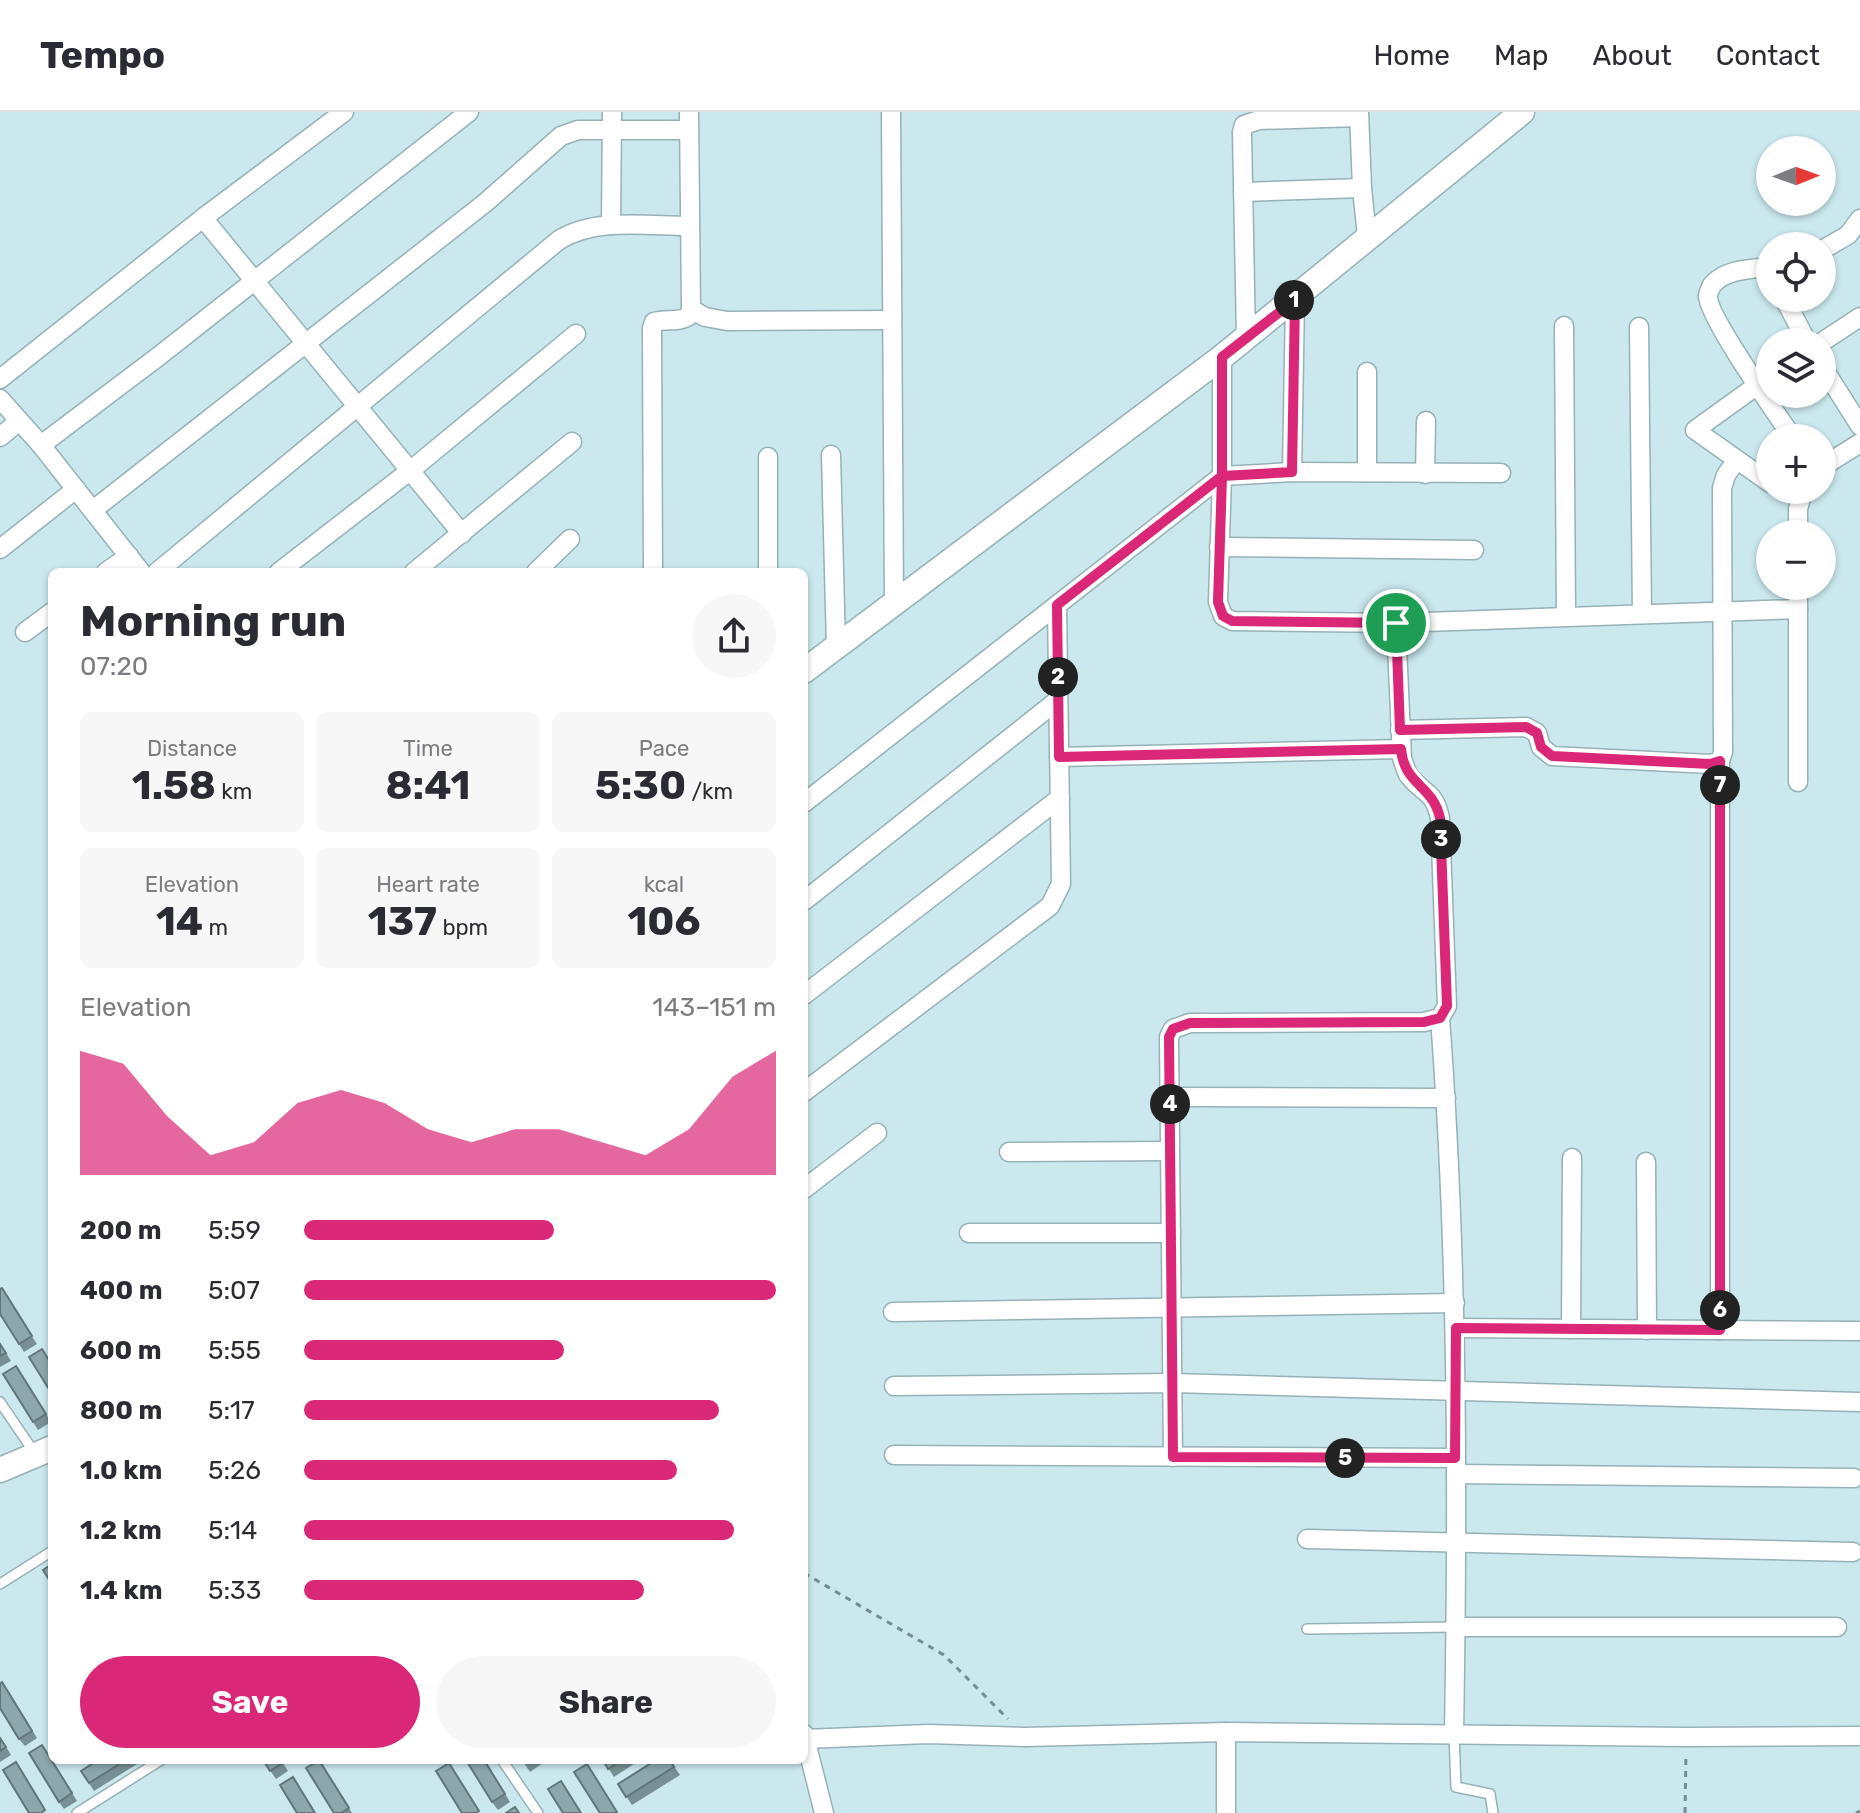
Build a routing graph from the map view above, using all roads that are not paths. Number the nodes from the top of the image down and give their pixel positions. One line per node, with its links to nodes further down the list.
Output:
1 (344, 112): 10 (street)
2 (469, 112): 17 (street)
3 (891, 112): 21 (street)
4 (1522, 112): 14 (street)
5 (1359, 115): 8 (street); 9 (street)
6 (612, 120): 7 (street); 12 (street); 27 (street)
7 (689, 121): 13 (street)
8 (1362, 188): 9 (street); 14 (street)
9 (1243, 192): 26 (street)
10 (203, 218): 17 (street); 31 (street)
11 (1860, 219): 15 (street)
12 (611, 225): 13 (street); 35 (street)
13 (690, 226): 19 (street)
14 (1367, 237): 18 (street)
15 (1836, 242)
16 (1756, 269): 29 (street)
17 (253, 280): 27 (street); 42 (street)
18 (1295, 300): 26 (street); 48 (street)
19 (691, 309): 21 (street); 68 (street)
20 (1860, 317): 24 (street)
21 (892, 320): 71 (street)
22 (1564, 326): 77 (street)
23 (1639, 327): 75 (street)
24 (1836, 333)
25 (576, 334): 47 (street)
26 (1246, 338): 28 (street)
27 (305, 344): 35 (street); 55 (street)
28 (1222, 357): 53 (street); 71 (street)
29 (1756, 369)
30 (1367, 372): 49 (street)
31 (0, 379)
32 (1756, 386): 46 (street)
33 (1836, 388): 38 (street)
34 (0, 399): 36 (street)
35 (358, 404): 47 (street); 64 (street)
36 (19, 421): 39 (street); 42 (street)
37 (1426, 421): 51 (street)
38 (1860, 426)
39 (0, 437)
40 (572, 442): 56 (street)
41 (1860, 443): 45 (street)
42 (41, 445): 54 (street)
43 (831, 455): 80 (street)
44 (768, 457): 69 (street)
45 (1836, 458)
46 (1736, 461): 52 (street); 74 (street)
47 (411, 470): 56 (street); 65 (street)
48 (1292, 472): 49 (street); 53 (street)
49 (1367, 472): 51 (street)
50 (1501, 473): 51 (street)
51 (1425, 474)
52 (1756, 474)
53 (1222, 476): 58 (street); 72 (street)
54 (76, 489): 55 (street); 59 (street)
55 (93, 510): 61 (street)
56 (462, 534): 66 (street)
57 (570, 539): 67 (street)
58 (1219, 547): 60 (street); 78 (street)
59 (0, 549)
60 (1474, 550)
61 (129, 556): 62 (street); 63 (street)
62 (112, 568)
63 (138, 568)
64 (162, 568)
65 (284, 568)
66 (419, 568)
67 (540, 568)
68 (653, 568)
69 (768, 568)
70 (1798, 600): 73 (street)
71 (894, 605): 80 (street)
72 (1057, 605): 82 (street); 89 (street)
73 (1798, 609): 74 (street); 87 (street)
74 (1721, 611): 75 (street); 86 (street)
75 (1642, 614): 77 (street)
76 (48, 615): 79 (street)
77 (1566, 616): 78 (street)
78 (1396, 623): 83 (street)
79 (25, 632)
80 (836, 647): 81 (street)
81 (808, 668)
82 (1058, 700): 85 (street); 90 (street)
83 (1400, 730): 84 (street); 86 (street)
84 (1401, 749): 85 (street); 92 (street)
85 (1059, 757): 88 (street)
86 (1720, 761): 110 (street)
87 (1798, 782)
88 (1060, 798): 91 (street); 93 (street)
89 (808, 800)
90 (808, 898)
91 (808, 992)
92 (1440, 1018): 94 (street); 95 (street)
93 (808, 1089)
94 (1170, 1097): 95 (street); 97 (street)
95 (1446, 1098): 104 (street)
96 (877, 1133): 101 (street)
97 (1170, 1151): 98 (street); 103 (street)
98 (1009, 1152)
99 (1572, 1158): 108 (street)
100 (1646, 1162): 109 (street)
101 (808, 1186)
102 (969, 1233): 103 (street)
103 (1171, 1233): 105 (street)
104 (1455, 1303): 105 (street); 107 (street)
105 (1172, 1310): 106 (street); 112 (street)
106 (893, 1312)
107 (1456, 1328): 108 (street); 114 (street)
108 (1571, 1329): 109 (street)
109 (1647, 1330): 110 (street)
110 (1720, 1330): 111 (street)
111 (1860, 1331)
112 (1172, 1383): 113 (street); 114 (street); 119 (street)
113 (894, 1386)
114 (1456, 1390): 116 (street); 120 (street)
115 (0, 1402): 117 (lane)
116 (1859, 1402)
117 (44, 1452): 121 (street)
118 (894, 1455): 119 (street)
119 (1173, 1457): 120 (street)
120 (1456, 1466): 122 (street); 124 (street)
121 (0, 1470)
122 (1854, 1478)
123 (1307, 1539): 124 (street)
124 (1457, 1543): 125 (street); 128 (street)
125 (1853, 1552)
126 (48, 1554): 127 (lane)
127 (0, 1584)
128 (1455, 1627): 129 (street); 130 (lane); 132 (street)
129 (1837, 1627)
130 (1307, 1629)
131 (1226, 1732): 132 (street); 133 (street); 141 (street)
132 (1454, 1734): 134 (street); 142 (lane)
133 (808, 1736)
134 (1860, 1736)
135 (808, 1748): 140 (street)
136 (155, 1764): 138 (lane)
137 (505, 1764): 139 (lane)
138 (77, 1813)
139 (538, 1813)
140 (824, 1813)
141 (1226, 1813)
142 (1493, 1813)

